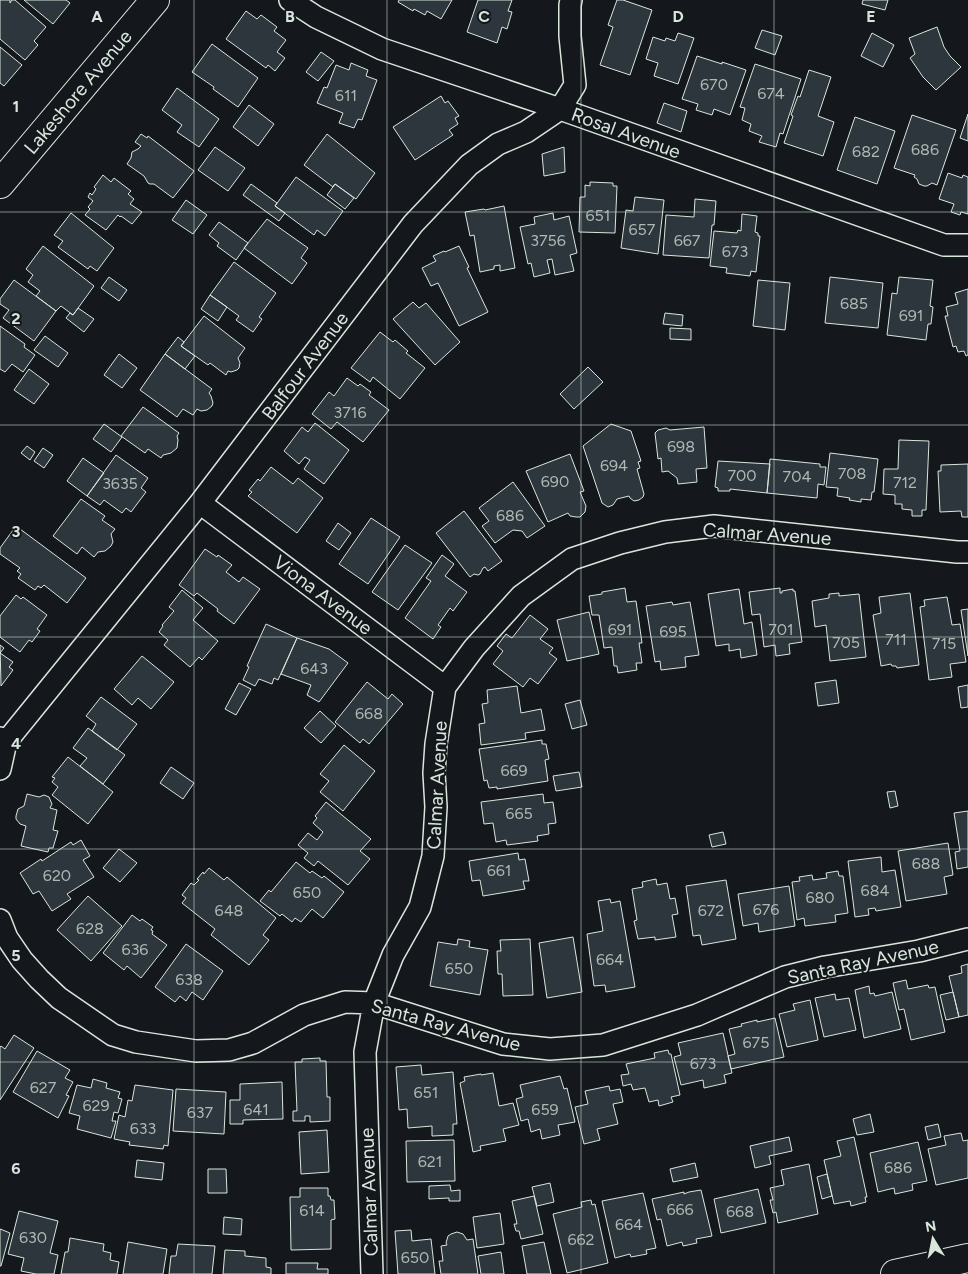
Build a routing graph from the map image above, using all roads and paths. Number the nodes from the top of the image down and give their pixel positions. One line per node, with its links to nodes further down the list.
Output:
1 (155, 0): 5 (street, Lakeshore Avenue)
2 (290, 0): 4 (street, Rosal Avenue)
3 (571, 0): 4 (street, Balfour Avenue)
4 (560, 109): 6 (street, Rosal Avenue); 7 (street, Balfour Avenue)
5 (2, 177)
6 (968, 245)
7 (200, 503): 9 (street, Viona Avenue); 10 (street, Balfour Avenue)
8 (968, 552): 9 (street, Calmar Avenue)
9 (445, 686): 14 (street, Calmar Avenue)
10 (3, 740): 11 (street)
11 (0, 769)
12 (0, 920): 14 (street, Santa Ray Avenue)
13 (968, 938): 14 (street, Santa Ray Avenue)
14 (374, 1003): 16 (street, Calmar Avenue)
15 (968, 1258): 17 (street)
16 (372, 1274)
17 (895, 1274)

